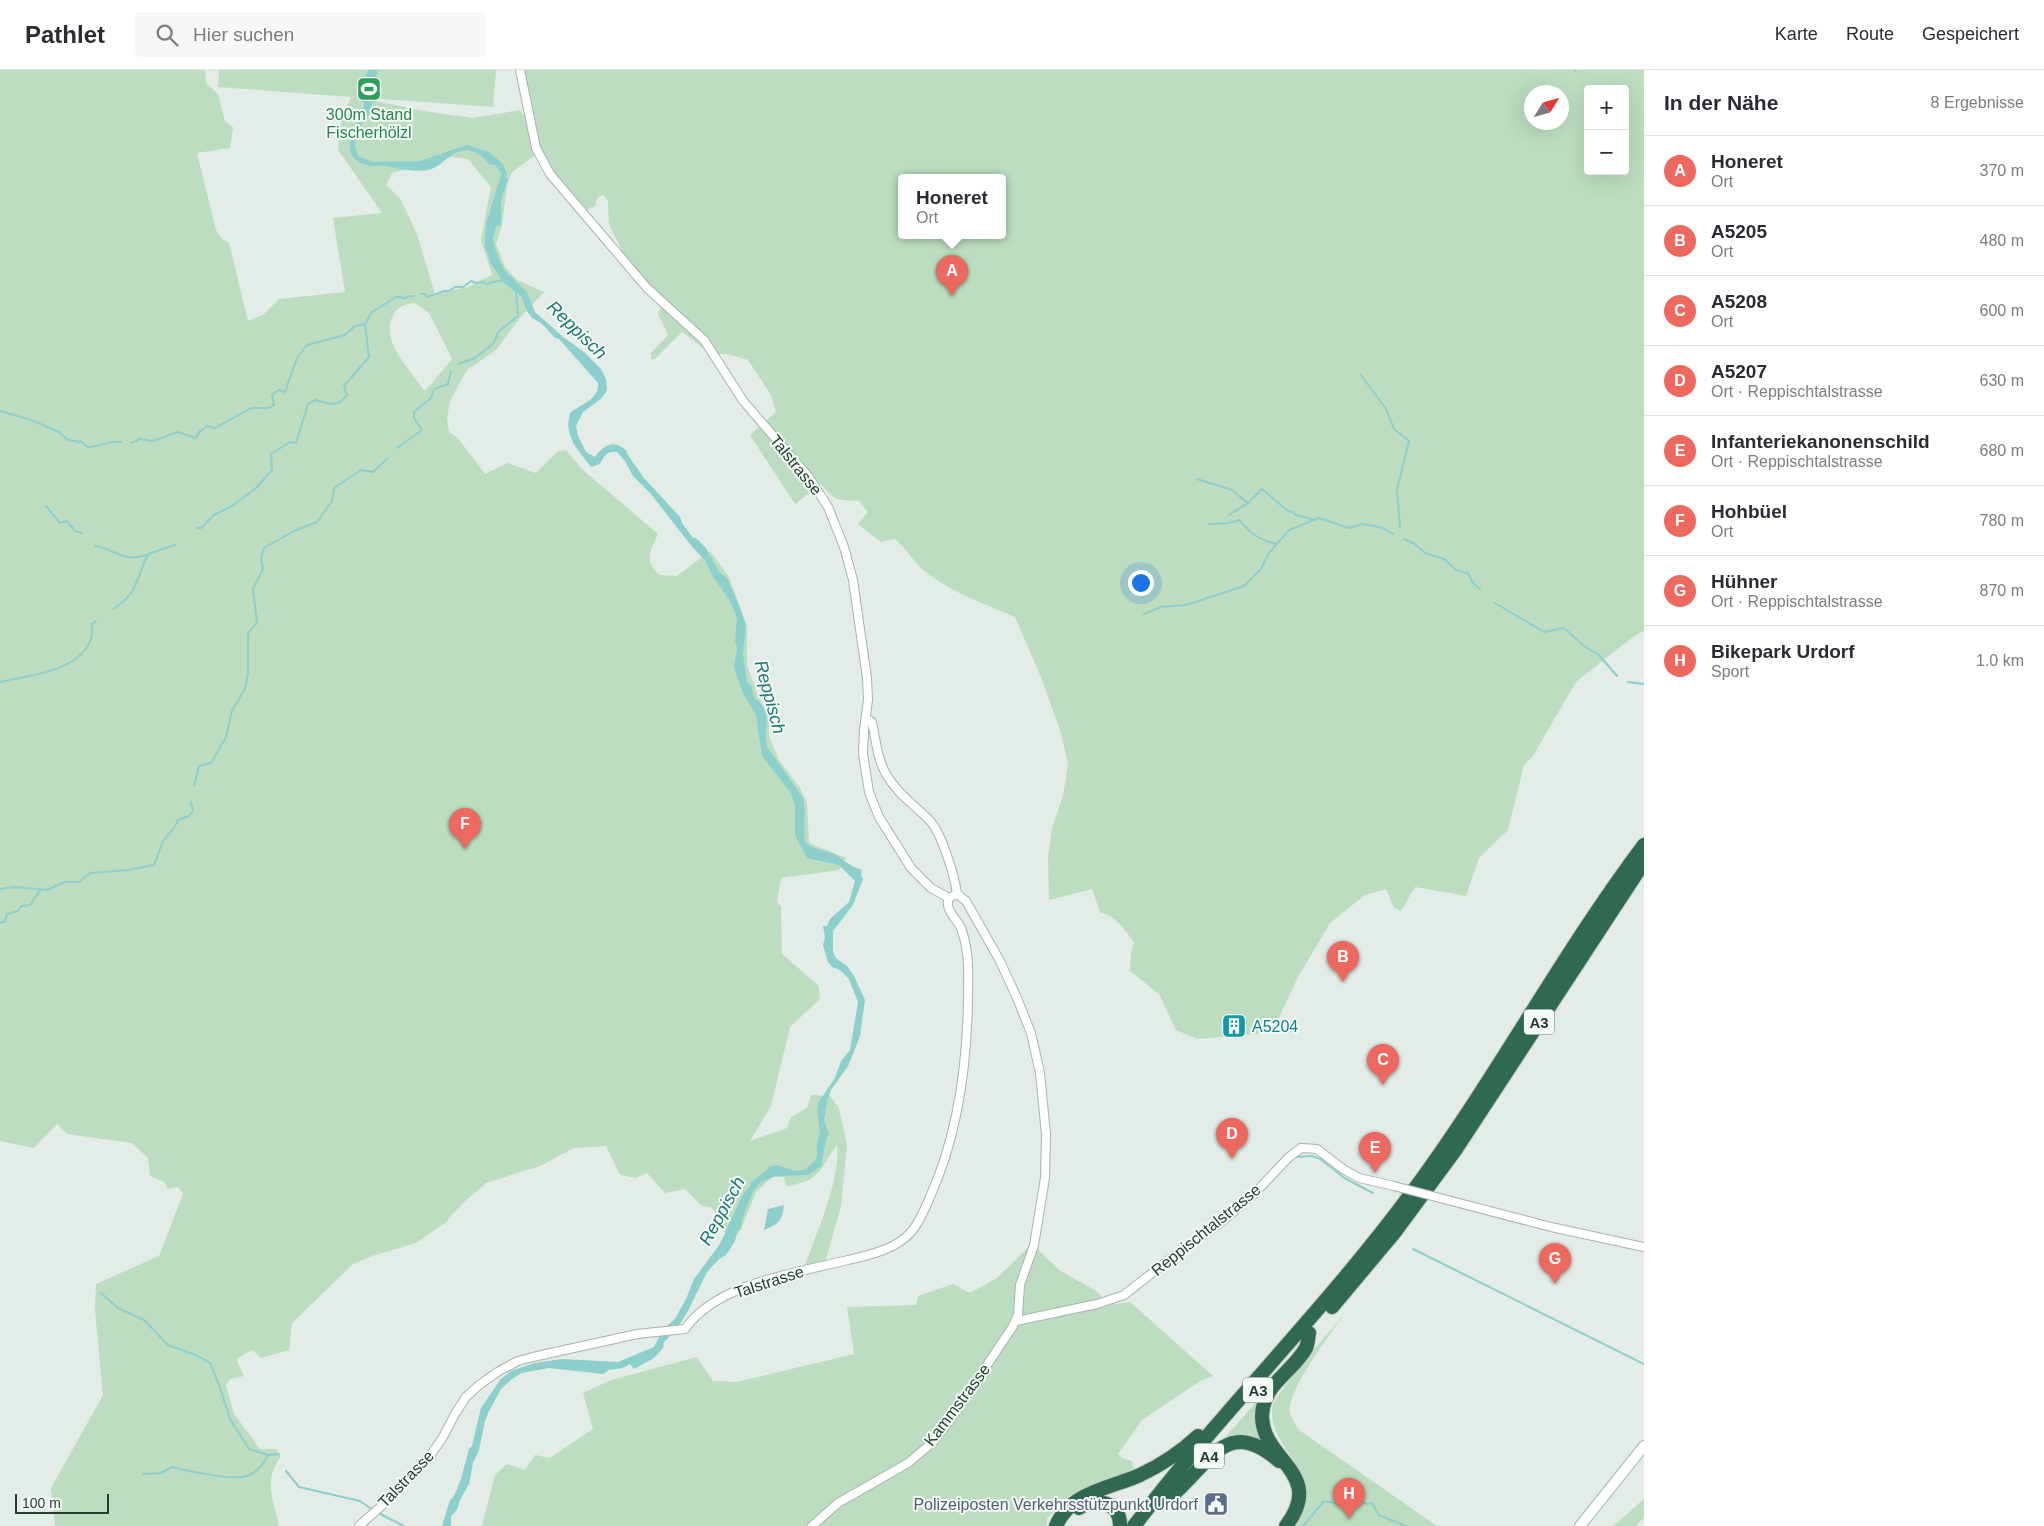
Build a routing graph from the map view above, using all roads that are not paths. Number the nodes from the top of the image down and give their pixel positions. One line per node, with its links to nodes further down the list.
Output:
1 (520, 70): 2 (street, Talstrasse)
2 (866, 718): 5 (street); 5 (street, Talstrasse)
3 (1644, 845): 9 (highway, A3)
4 (1644, 862): 8 (highway, A3)
5 (953, 896): 7 (street); 13 (street, Talstrasse)
6 (1644, 1247): 7 (street, Reppischtalstrasse, bridge)
7 (1016, 1321): 14 (street, Kammstrasse)
8 (1309, 1333): 11 (highway); 12 (highway, A3)
9 (1248, 1389): 15 (highway, A4); 18 (highway, A3)
10 (1644, 1446): 22 (main road)
11 (1271, 1450): 12 (highway, A4); 20 (highway); 21 (highway)
12 (1162, 1503): 19 (highway, A3)
13 (359, 1526)
14 (812, 1526)
15 (1056, 1526)
16 (1064, 1526): 17 (highway)
17 (1120, 1526)
18 (1134, 1526)
19 (1145, 1526)
20 (1282, 1526)
21 (1286, 1526)
22 (1580, 1526)

